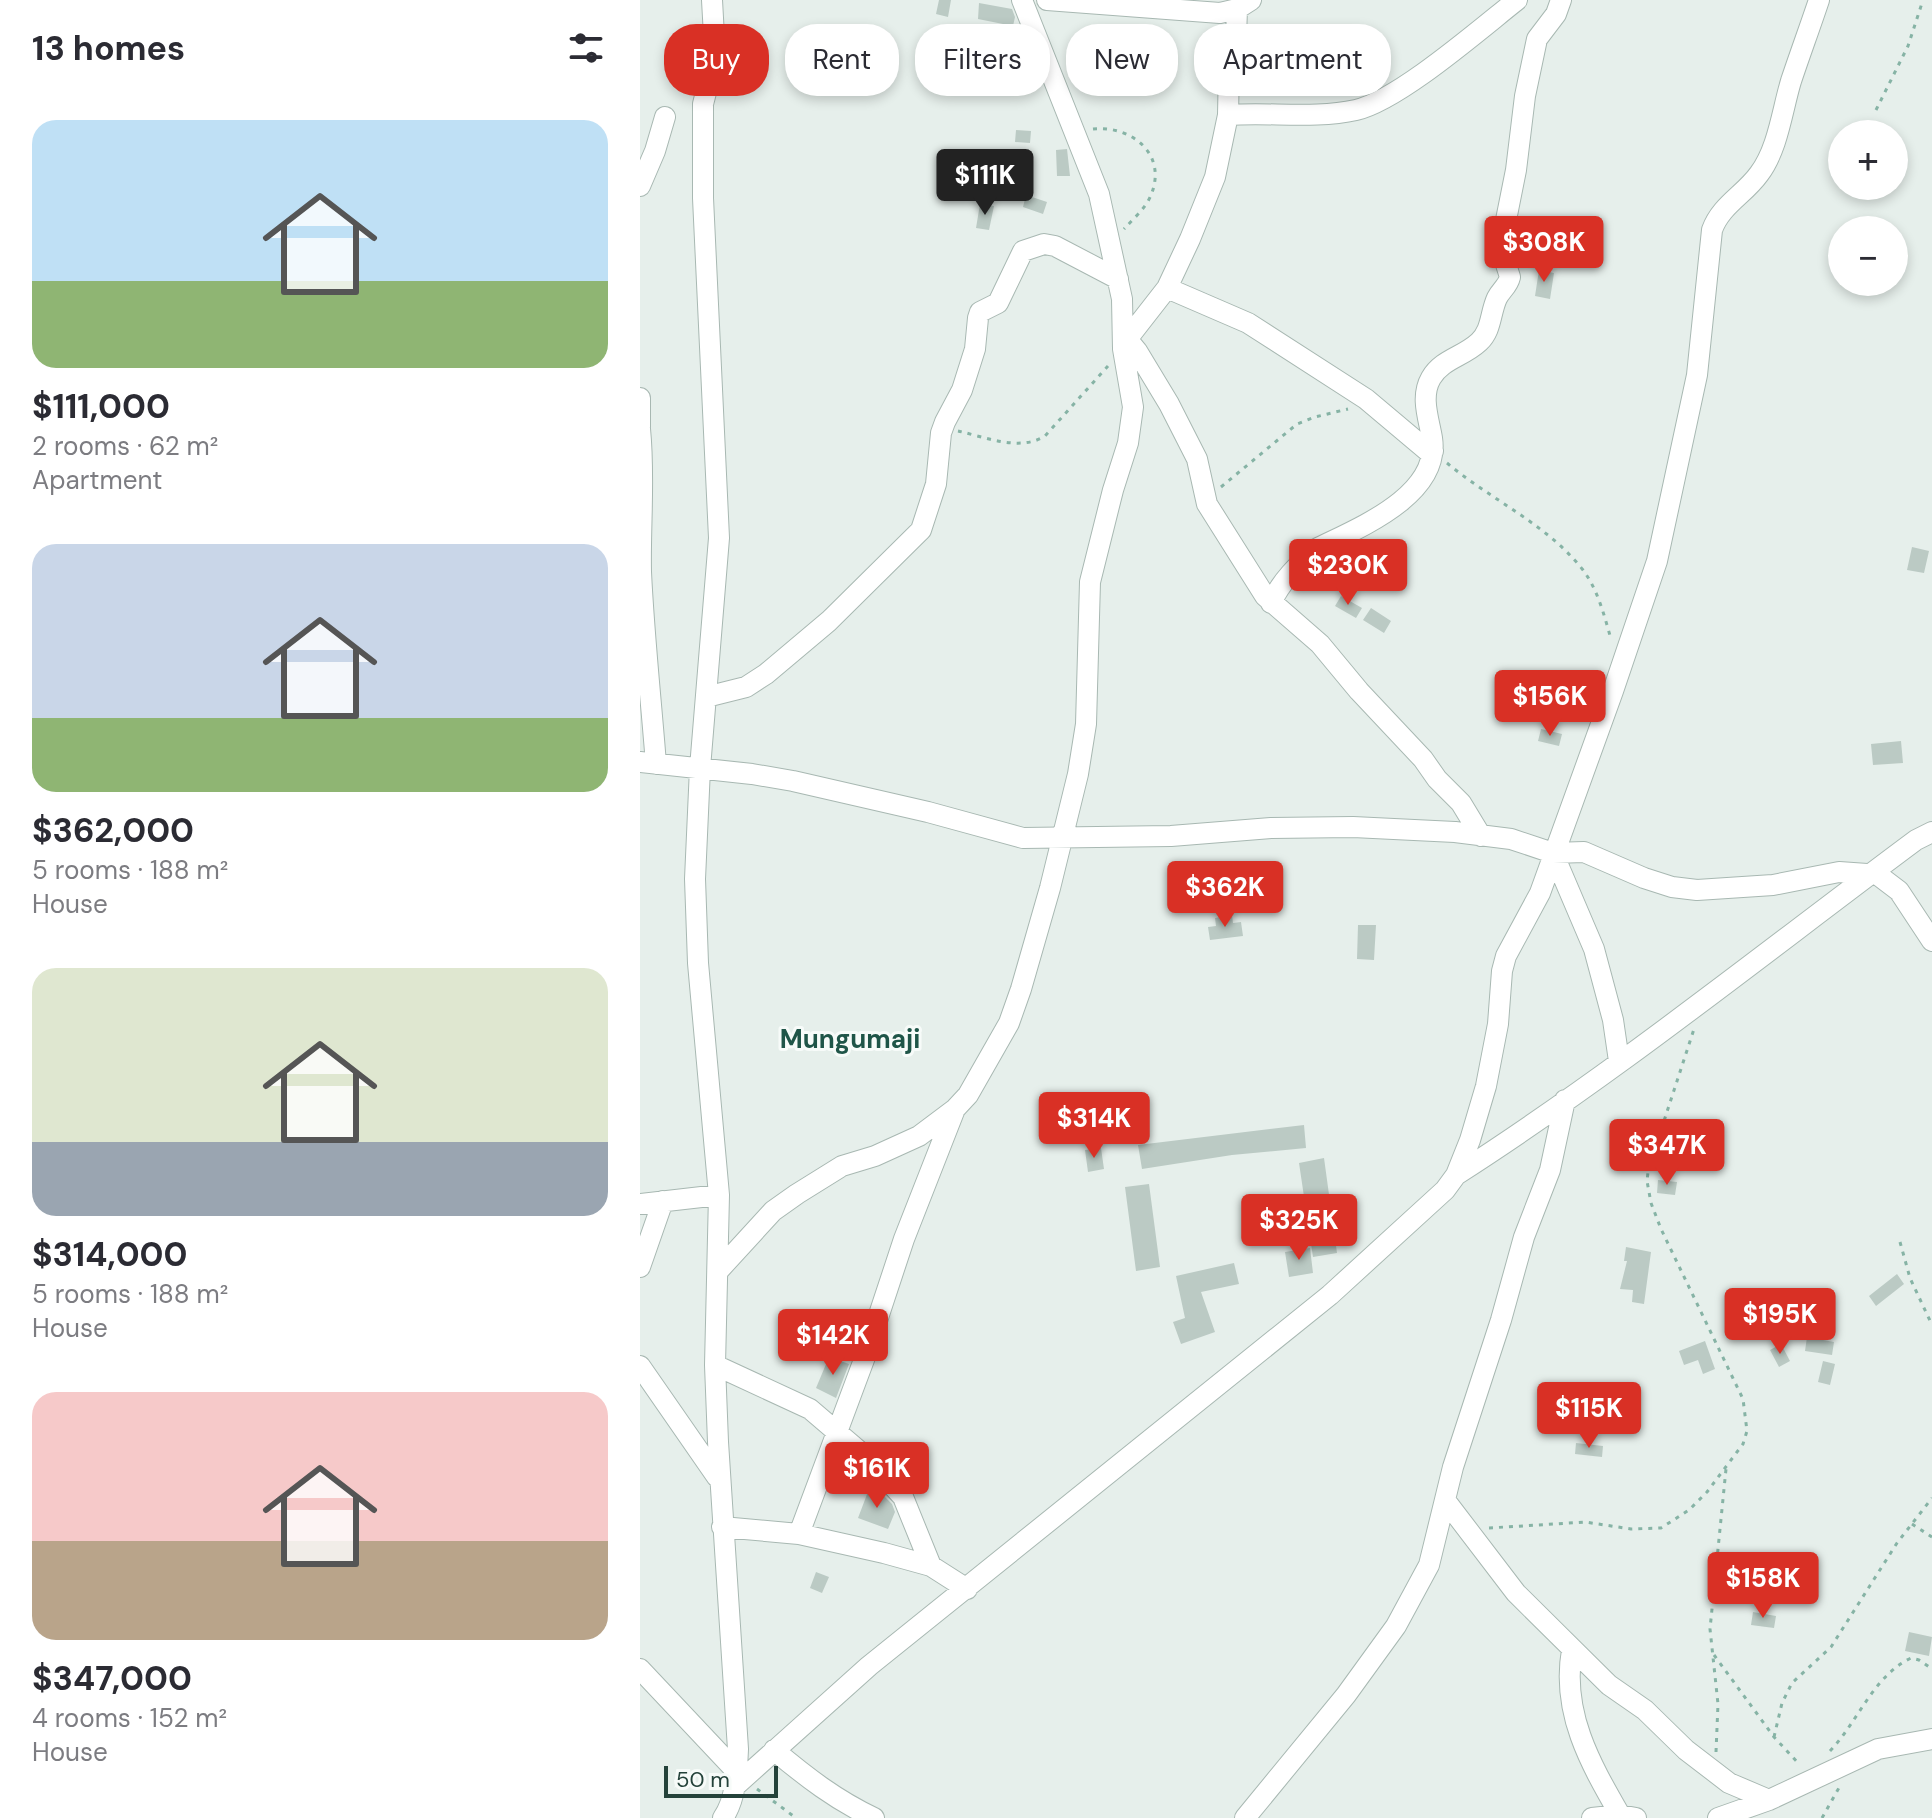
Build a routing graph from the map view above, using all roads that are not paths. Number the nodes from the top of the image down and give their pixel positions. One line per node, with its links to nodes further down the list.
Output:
1 (712, 0): 20 (street)
2 (1022, 0): 11 (street)
3 (1047, 0): 7 (street)
4 (1517, 0): 8 (street)
5 (1561, 0): 16 (street)
6 (1819, 0): 26 (street)
7 (1244, 4): 8 (street)
8 (1228, 115): 12 (street)
9 (665, 117): 10 (street)
10 (640, 186)
11 (1118, 279): 13 (street); 20 (street)
12 (1167, 288): 13 (street); 16 (street)
13 (1125, 340): 18 (street); 25 (street)
14 (640, 398): 15 (street)
15 (640, 428): 17 (street)
16 (1433, 451): 18 (street)
17 (642, 469): 19 (street)
18 (1271, 603): 24 (street)
19 (643, 639): 21 (street)
20 (706, 697): 22 (street)
21 (648, 763): 22 (street)
22 (700, 768): 25 (street); 33 (street)
23 (1932, 832): 27 (street)
24 (1481, 836): 25 (street); 26 (street)
25 (1060, 839): 31 (street)
26 (1553, 853): 27 (street); 29 (street); 32 (street)
27 (1874, 872): 28 (street); 29 (street)
28 (1932, 941)
29 (1619, 1061): 30 (street)
30 (1565, 1100): 32 (street); 42 (street)
31 (955, 1109): 37 (street); 40 (street)
32 (1456, 1175): 46 (street)
33 (719, 1195): 34 (street); 37 (street)
34 (663, 1201): 35 (street); 36 (street)
35 (640, 1204)
36 (640, 1267)
37 (719, 1270): 38 (street)
38 (715, 1365): 40 (street); 41 (street)
39 (640, 1366): 41 (street)
40 (838, 1431): 44 (street); 45 (street)
41 (720, 1480): 43 (street)
42 (1445, 1500): 47 (street); 57 (street)
43 (722, 1527): 44 (street); 51 (street)
44 (799, 1534): 45 (street)
45 (931, 1566): 46 (street)
46 (967, 1589): 50 (street)
47 (1572, 1650): 52 (street); 55 (street)
48 (640, 1669): 51 (street)
49 (1932, 1739): 52 (street)
50 (774, 1750): 51 (street); 56 (street)
51 (738, 1779): 53 (street)
52 (1769, 1800): 54 (street)
53 (727, 1815)
54 (1724, 1816): 58 (street)
55 (1612, 1817)
56 (874, 1818)
57 (1245, 1818)
58 (1755, 1818)

